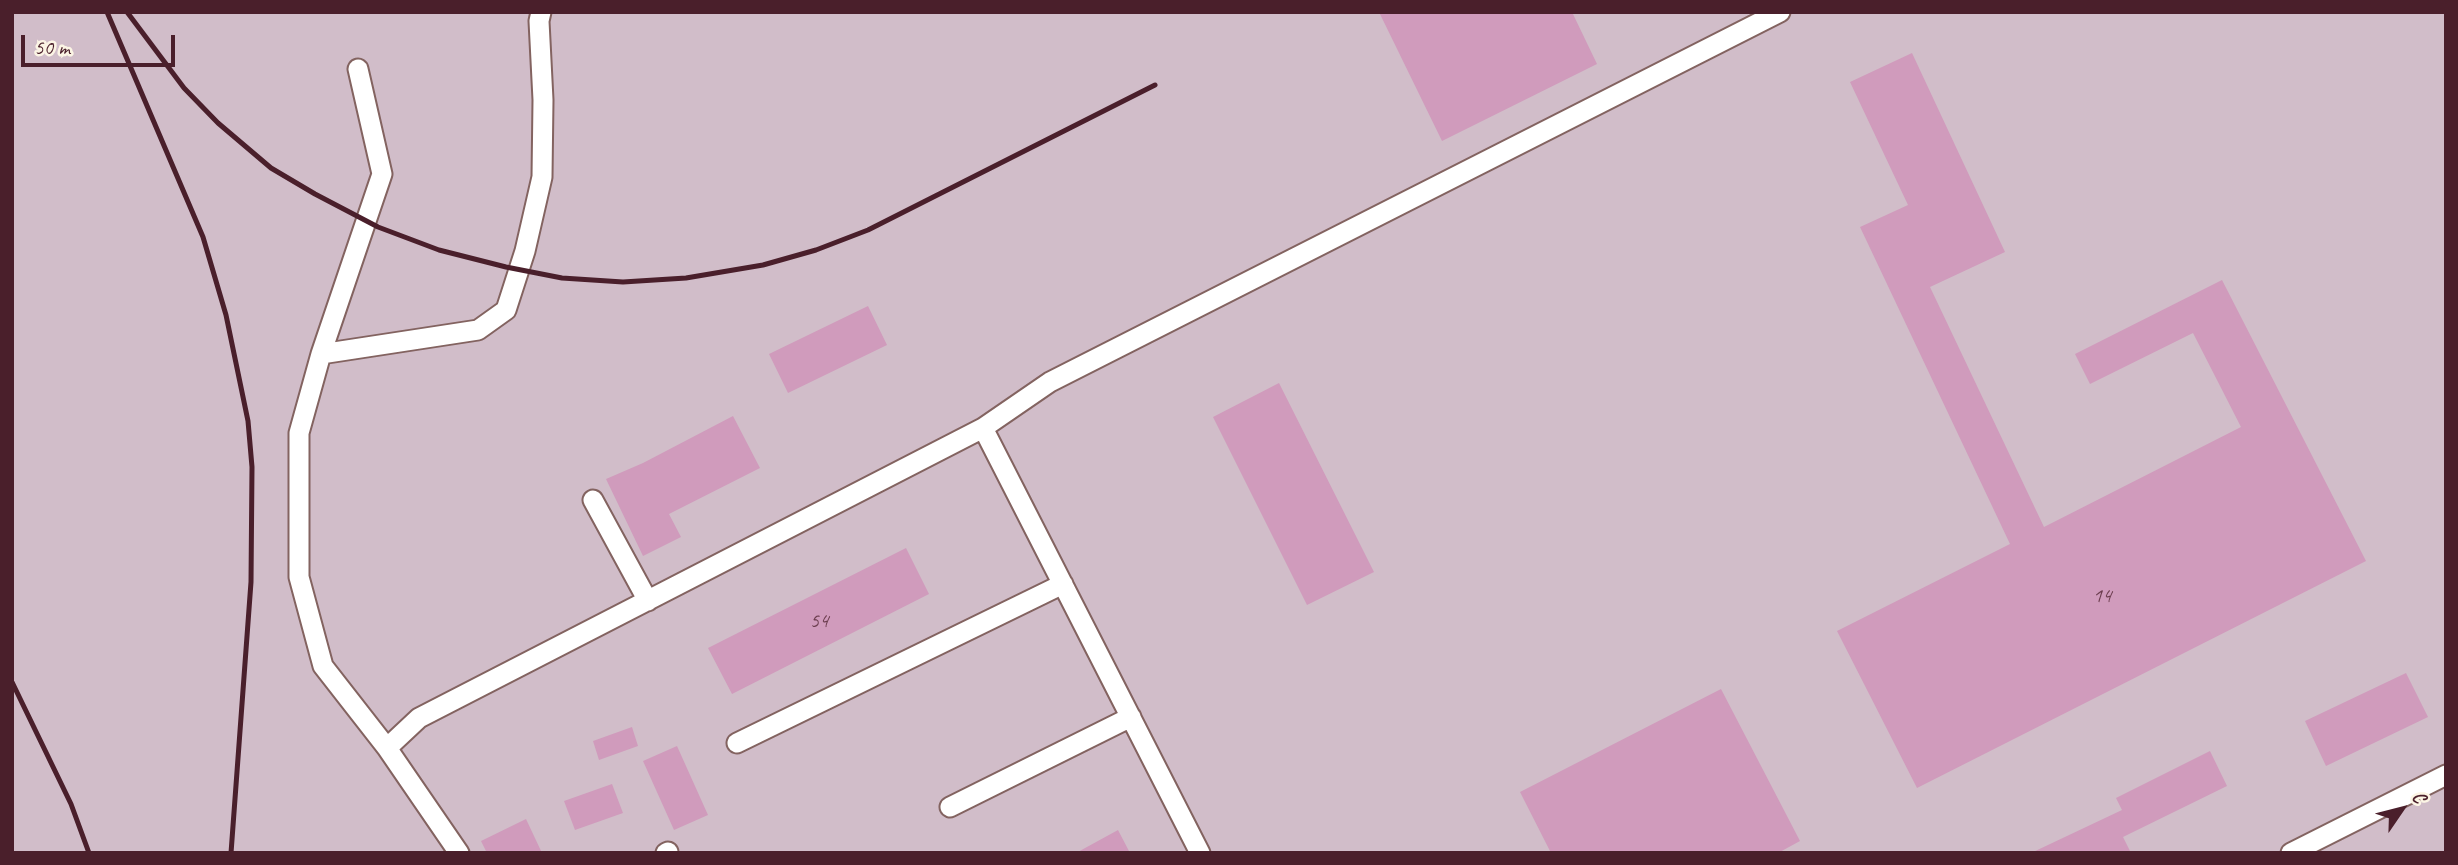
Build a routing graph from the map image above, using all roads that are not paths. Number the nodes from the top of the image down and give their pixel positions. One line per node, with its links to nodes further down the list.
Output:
1 (541, 12): 4 (street)
2 (1780, 12): 5 (street)
3 (358, 69): 4 (street)
4 (321, 354): 11 (street)
5 (984, 428): 7 (street); 8 (street)
6 (593, 500): 8 (street)
7 (1063, 584): 9 (street); 10 (street)
8 (648, 601): 11 (street)
9 (1131, 717): 13 (street); 15 (street)
10 (737, 743)
11 (387, 748): 14 (street)
12 (2446, 775): 16 (street)
13 (950, 807)
14 (459, 853)
15 (1200, 853)
16 (2291, 853)

